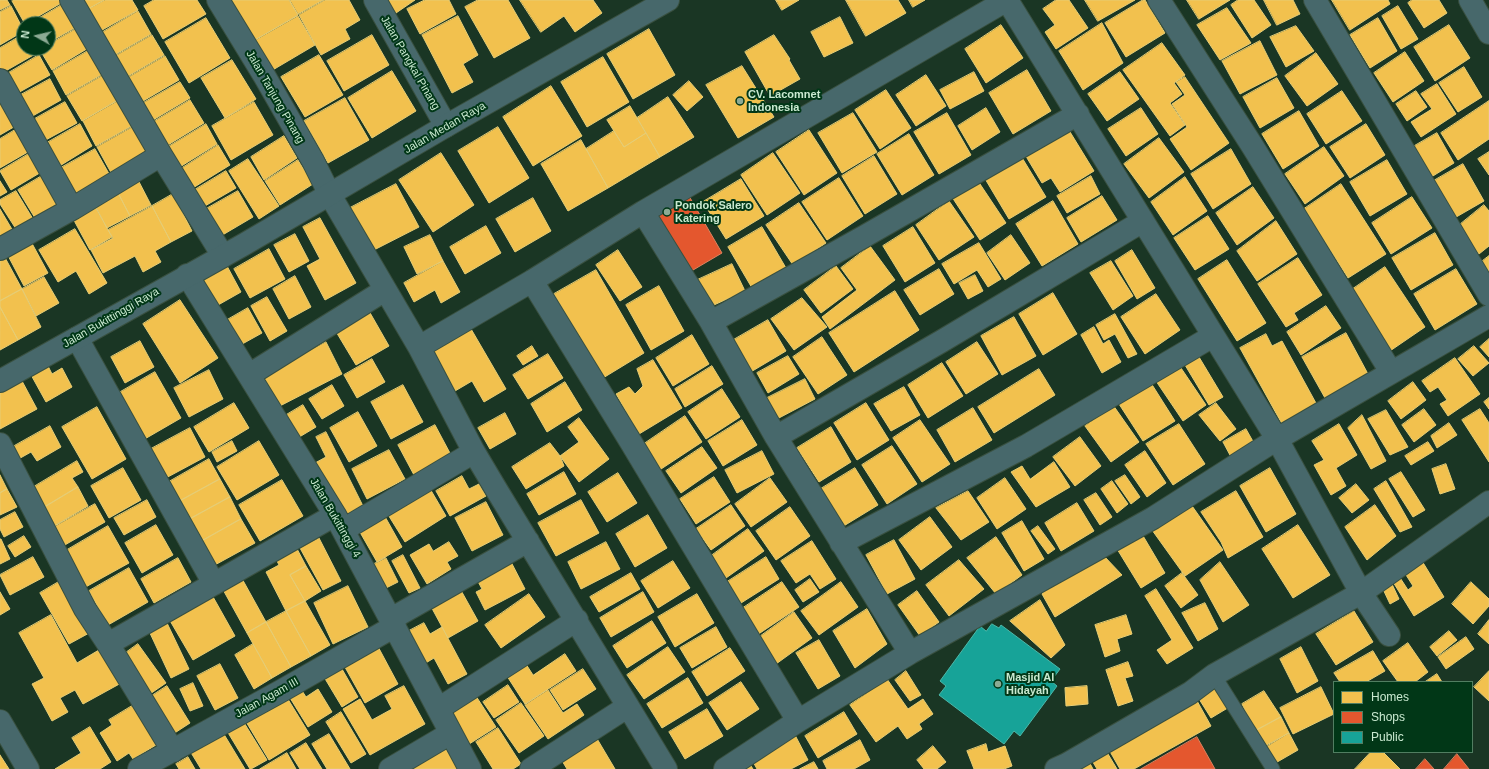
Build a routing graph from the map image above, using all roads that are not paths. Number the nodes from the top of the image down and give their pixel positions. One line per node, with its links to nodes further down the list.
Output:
1 (71, 0): 13 (street)
2 (218, 0): 14 (street, Jalan Tanjung Pinang)
3 (375, 0): 12 (street, Jalan Pangkal Pinang)
4 (668, 0): 12 (street, Jalan Medan Raya)
5 (1007, 0): 11 (street); 16 (street)
6 (1159, 0): 29 (street)
7 (1315, 0): 23 (street)
8 (1470, 0): 9 (street)
9 (1489, 33)
10 (0, 80): 15 (street)
11 (1078, 114): 17 (street); 25 (street)
12 (446, 126): 14 (street, Jalan Medan Raya)
13 (161, 155): 15 (street); 19 (street)
14 (330, 195): 19 (street, Jalan Medan Raya); 22 (street, Jalan Tanjung Pinang)
15 (72, 209): 18 (street)
16 (643, 212): 21 (street); 25 (street)
17 (1143, 221): 26 (street); 32 (street)
18 (0, 249)
19 (223, 256): 20 (street, Jalan Bukittinggi Raya)
20 (187, 275): 27 (street, Jalan Bukittinggi Raya); 30 (street, Jalan Bukittinggi 4)
21 (532, 281): 28 (street); 51 (street)
22 (385, 290): 28 (street, Jalan Tanjung Pinang); 30 (street)
23 (1489, 295)
24 (1489, 316): 29 (street)
25 (711, 322): 32 (street)
26 (1214, 336): 33 (street); 39 (street)
27 (77, 338): 31 (street, Jalan Bukittinggi Raya); 40 (street)
28 (419, 347): 35 (street, Jalan Tanjung Pinang)
29 (1392, 372): 33 (street)
30 (249, 375): 37 (street, Jalan Bukittinggi 4)
31 (0, 381)
32 (776, 437): 39 (street)
33 (1277, 439): 41 (street); 46 (street)
34 (0, 444): 45 (street)
35 (474, 452): 37 (street); 38 (street, Jalan Tanjung Pinang)
36 (1489, 502): 41 (street)
37 (339, 522): 40 (street); 43 (street, Jalan Bukittinggi 4)
38 (528, 541): 42 (street, Jalan Tanjung Pinang); 43 (street, Jalan Agam III)
39 (841, 543): 46 (street)
40 (214, 584): 45 (street)
41 (1361, 593): 44 (street); 47 (street)
42 (576, 620): 48 (street, Jalan Tanjung Pinang); 49 (street)
43 (393, 622): 49 (street, Jalan Bukittinggi 4); 53 (street, Jalan Agam III)
44 (1389, 634)
45 (108, 644): 53 (street)
46 (910, 653): 51 (street)
47 (1214, 675): 61 (street); 62 (lane)
48 (627, 707): 58 (street); 59 (street, Jalan Tanjung Pinang)
49 (438, 709): 52 (street, Jalan Bukittinggi 4)
50 (0, 721): 54 (street)
51 (798, 721): 60 (street)
52 (451, 733): 56 (street); 57 (street, Jalan Bukittinggi 4)
53 (173, 751): 55 (street, Jalan Agam III)
54 (28, 769)
55 (139, 769)
56 (390, 769)
57 (470, 769)
58 (532, 769)
59 (666, 769)
60 (725, 769)
61 (1056, 769)
62 (1273, 769)

